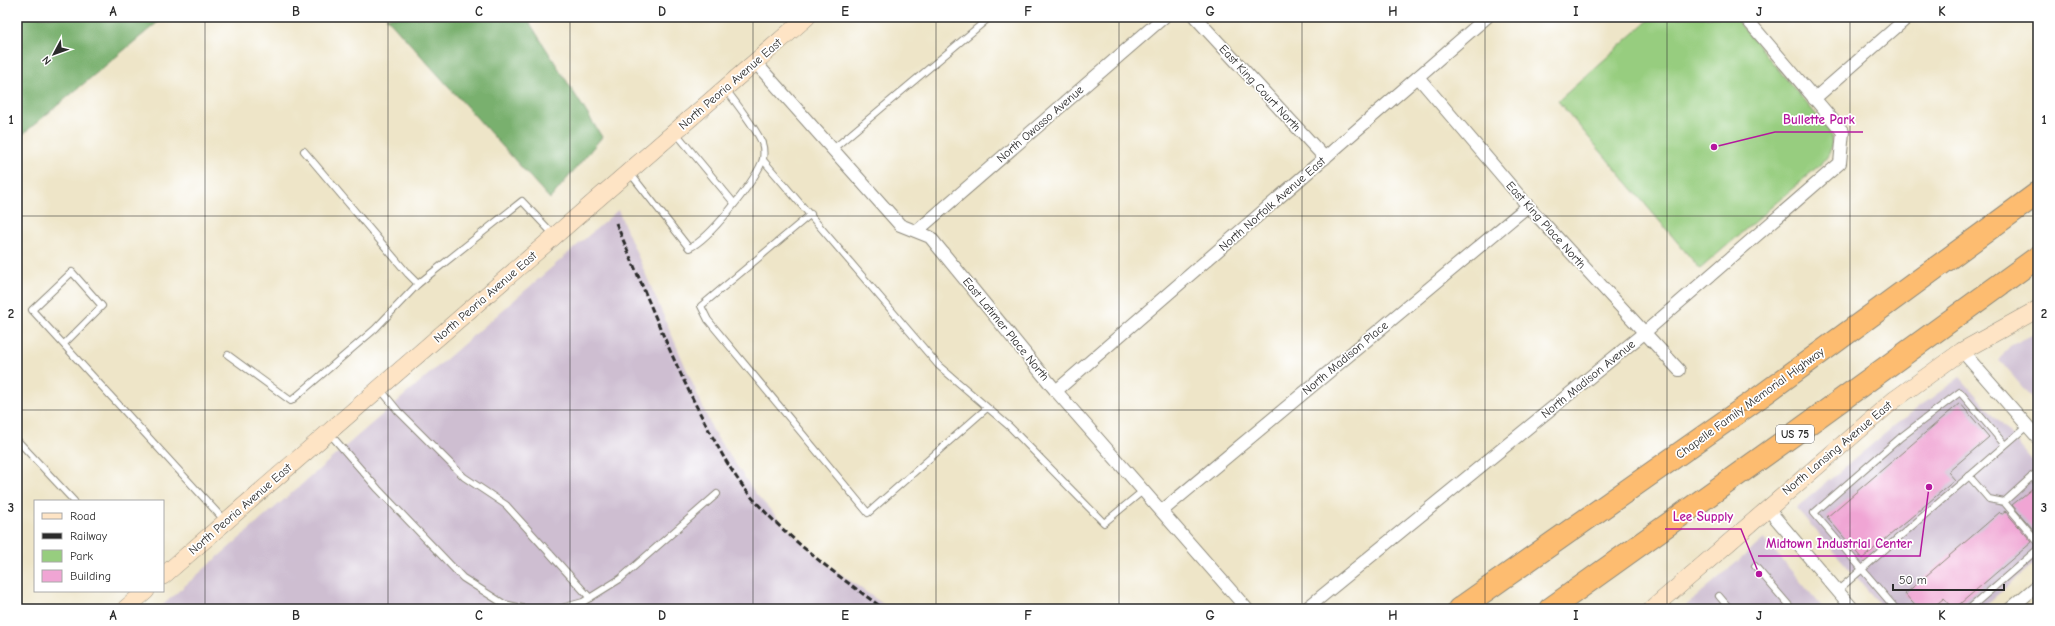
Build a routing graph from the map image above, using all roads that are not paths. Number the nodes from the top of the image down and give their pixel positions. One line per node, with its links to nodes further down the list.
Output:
1 (807, 17): 8 (main road, North Peoria Avenue East)
2 (990, 17): 13 (lane)
3 (1164, 17): 22 (street, North Owasso Avenue)
4 (1195, 17): 15 (street, East King Court North)
5 (1487, 17): 9 (street, North Norfolk Avenue East)
6 (1745, 17): 11 (street)
7 (1908, 17): 11 (street)
8 (755, 62): 10 (main road, North Peoria Avenue East); 13 (street, East Latimer Place North)
9 (1418, 77): 15 (street, North Norfolk Avenue East); 20 (street, East King Place North)
10 (725, 88): 12 (main road, North Peoria Avenue East); 16 (lane)
11 (1814, 99): 27 (street, North Madison Avenue)
12 (675, 132): 17 (main road, North Peoria Avenue East); 19 (lane)
13 (833, 149): 22 (street, East Latimer Place North)
14 (304, 151): 25 (lane)
15 (1325, 158): 33 (street, North Norfolk Avenue East)
16 (763, 160): 19 (lane); 21 (lane)
17 (629, 172): 19 (lane); 23 (main road, North Peoria Avenue East)
18 (2038, 193): 66 (highway, Chapelle Family Memorial Highway)
19 (734, 203)
20 (1528, 206): 27 (street, East King Place North); 49 (street, North Madison Place)
21 (811, 214): 34 (lane); 34 (lane)
22 (917, 231): 33 (street, East Latimer Place North)
23 (556, 236): 25 (lane); 32 (main road, North Peoria Avenue East)
24 (2038, 257): 67 (highway, US 75)
25 (418, 284): 30 (lane)
26 (2038, 309): 29 (main road, North Lansing Avenue East)
27 (1644, 333): 31 (street, East King Place North); 65 (street, North Madison Avenue)
28 (64, 344): 28 (lane); 50 (lane)
29 (1962, 351): 35 (street); 48 (main road, North Lansing Avenue East)
30 (228, 355)
31 (1679, 370)
32 (380, 388): 36 (main road, North Peoria Avenue East); 60 (lane)
33 (1056, 391): 44 (street, East Latimer Place North)
34 (987, 408): 44 (lane)
35 (2027, 426): 37 (street); 39 (lane)
36 (328, 433): 50 (main road, North Peoria Avenue East); 62 (lane)
37 (2038, 438)
38 (17, 440): 46 (lane)
39 (2004, 444): 41 (lane); 54 (lane)
40 (2038, 471): 42 (lane)
41 (1969, 476): 47 (lane); 54 (lane)
42 (2032, 476): 43 (lane); 47 (lane)
43 (2038, 484)
44 (1144, 490): 49 (street, East Latimer Place North)
45 (717, 494): 60 (lane)
46 (73, 500)
47 (2004, 502): 51 (lane)
48 (1766, 508): 57 (street); 68 (main road, North Lansing Avenue East)
49 (1162, 510): 64 (street, East Latimer Place North)
50 (226, 522): 55 (main road, North Peoria Avenue East)
51 (2038, 542)
52 (2038, 549): 73 (lane)
53 (1755, 566): 70 (lane)
54 (1862, 569): 57 (lane); 72 (lane)
55 (164, 575)
56 (2038, 585): 74 (street)
57 (1837, 591): 71 (street)
58 (145, 592): 61 (main road)
59 (1719, 596): 69 (lane)
60 (590, 598): 63 (lane)
61 (125, 609)
62 (527, 609)
63 (558, 609)
64 (1247, 609)
65 (1306, 609)
66 (1459, 609)
67 (1550, 609)
68 (1652, 609)
69 (1730, 609)
70 (1792, 609)
71 (1853, 609)
72 (1896, 609)
73 (1969, 609)
74 (2010, 609)

